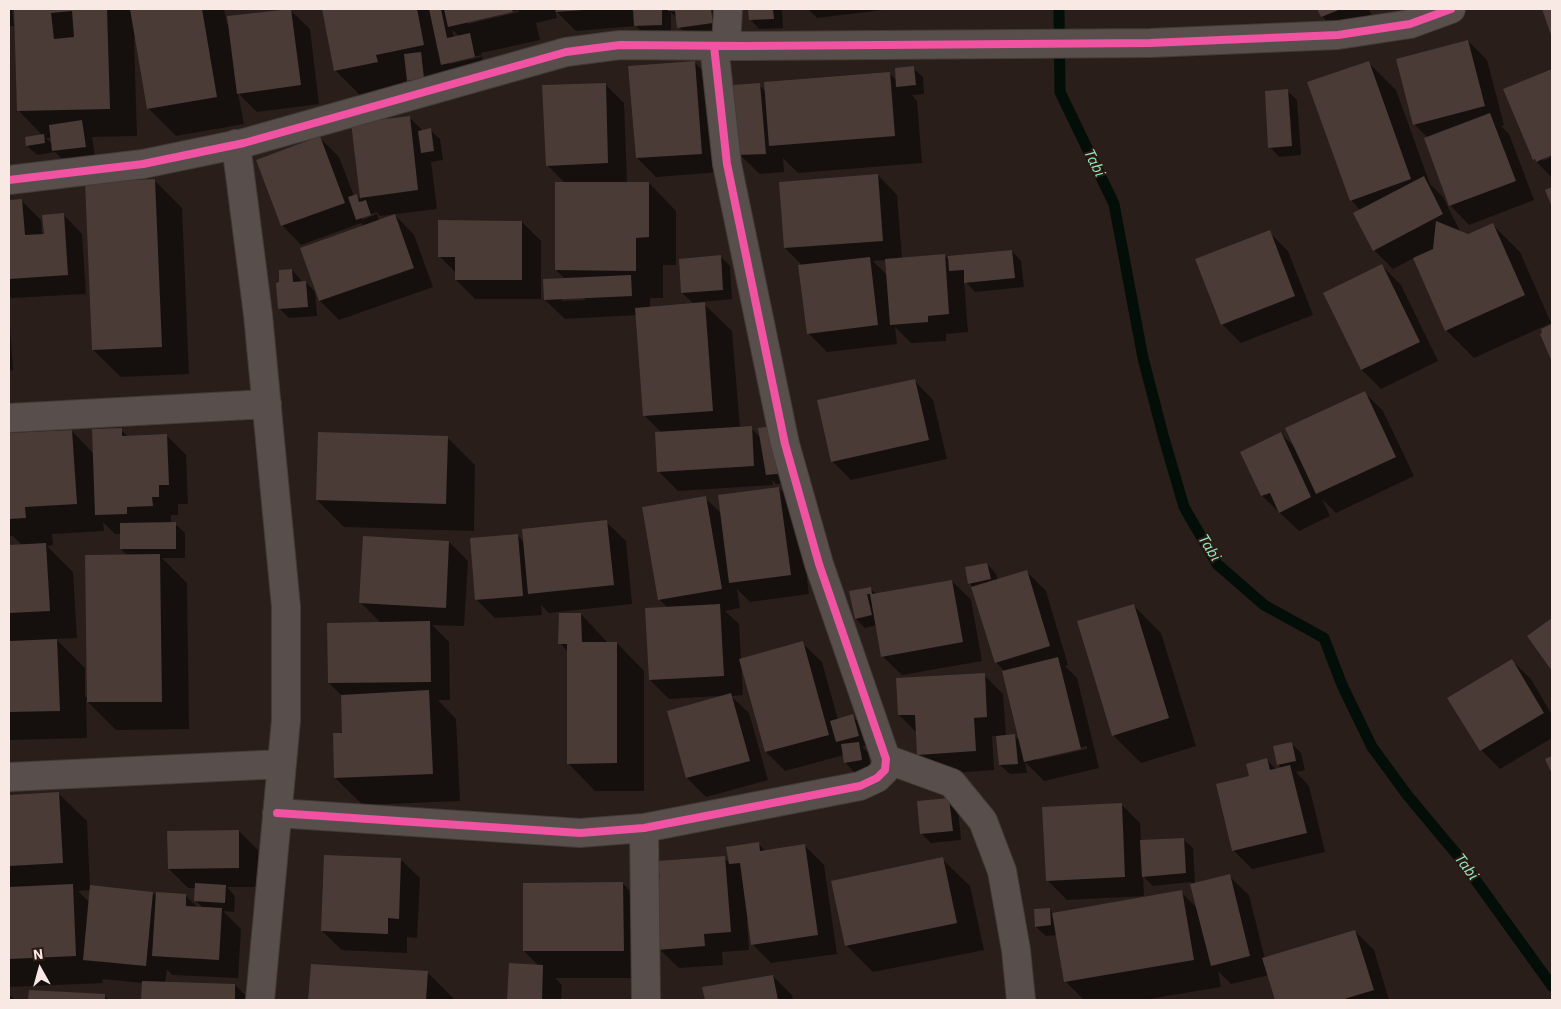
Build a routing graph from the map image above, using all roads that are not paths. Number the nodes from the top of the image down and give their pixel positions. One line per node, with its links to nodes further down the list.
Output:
1 (728, 9): 3 (street)
2 (1452, 9): 3 (street)
3 (720, 46): 4 (street); 8 (street)
4 (236, 144): 5 (street); 6 (street)
5 (9, 180)
6 (267, 404): 7 (street); 9 (street)
7 (9, 418)
8 (886, 759): 12 (street); 15 (street)
9 (282, 764): 10 (street); 11 (street)
10 (9, 777)
11 (277, 813): 12 (street); 13 (street)
12 (644, 828): 14 (street)
13 (260, 1000)
14 (646, 1000)
15 (1021, 1000)

